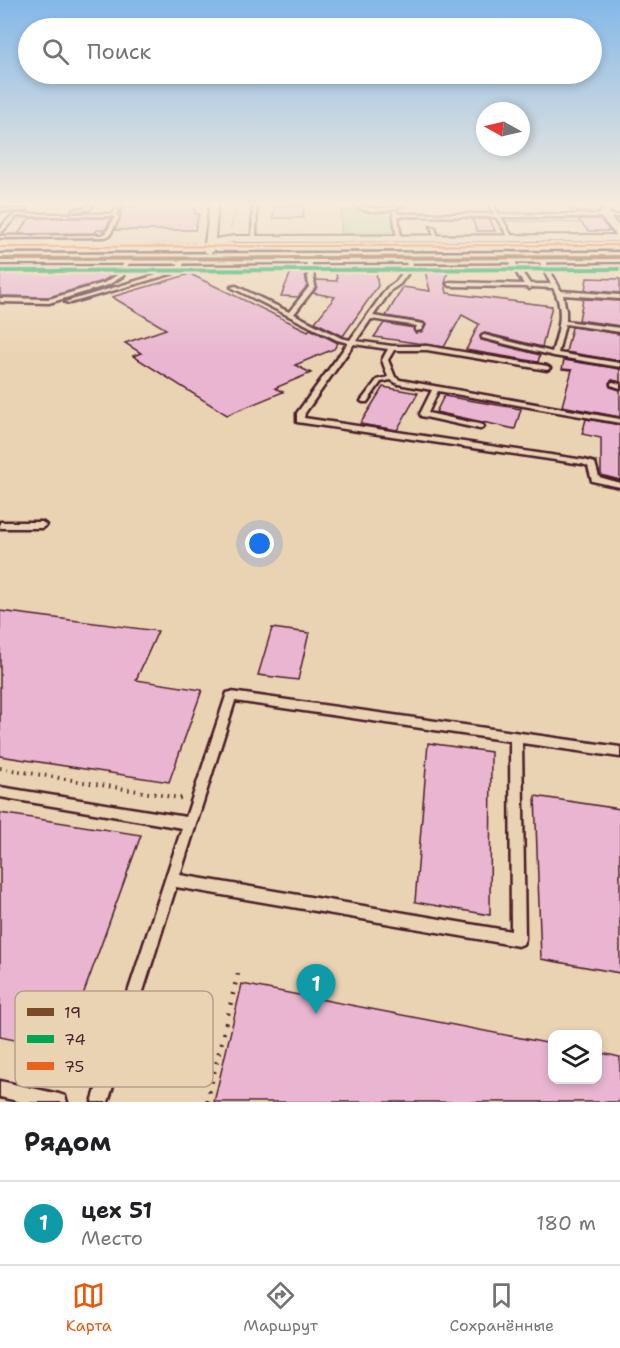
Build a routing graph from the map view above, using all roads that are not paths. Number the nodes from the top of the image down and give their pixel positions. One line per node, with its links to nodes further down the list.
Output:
1 (191, 254): 6 (main road)
2 (272, 254): 7 (main road)
3 (408, 257): 7 (main road); 8 (main road); 20 (lane)
4 (540, 257): 5 (main road); 8 (main road); 12 (lane)
5 (620, 257)
6 (183, 258): 10 (main road); 18 (lane)
7 (309, 258): 19 (lane)
8 (509, 258): 14 (lane)
9 (0, 259): 10 (main road)
10 (128, 259): 17 (lane)
11 (450, 284): 14 (lane)
12 (555, 286): 14 (lane); 15 (lane)
13 (234, 287): 19 (lane)
14 (529, 287)
15 (560, 293): 16 (lane); 21 (lane)
16 (620, 297)
17 (0, 300)
18 (68, 302)
19 (290, 315): 25 (lane)
20 (370, 317): 22 (lane); 25 (lane)
21 (563, 322): 23 (lane); 27 (lane)
22 (418, 330)
23 (620, 330)
24 (484, 337): 27 (lane)
25 (352, 342): 26 (lane); 35 (lane)
26 (392, 348): 29 (lane); 30 (lane)
27 (554, 354): 28 (lane)
28 (620, 365)
29 (547, 368)
30 (392, 378): 31 (lane); 32 (lane)
31 (435, 390): 33 (lane); 34 (lane)
32 (365, 401)
33 (620, 421)
34 (480, 427)
35 (620, 485)
36 (0, 525): 37 (lane)
37 (42, 525)
38 (516, 737): 39 (lane); 41 (lane); 42 (lane)
39 (620, 752)
40 (0, 792): 41 (lane)
41 (189, 823): 42 (lane)
42 (171, 880): 43 (lane)
43 (136, 991)
44 (105, 1087): 47 (lane)
45 (0, 1089): 46 (lane)
46 (59, 1102)
47 (100, 1102)

